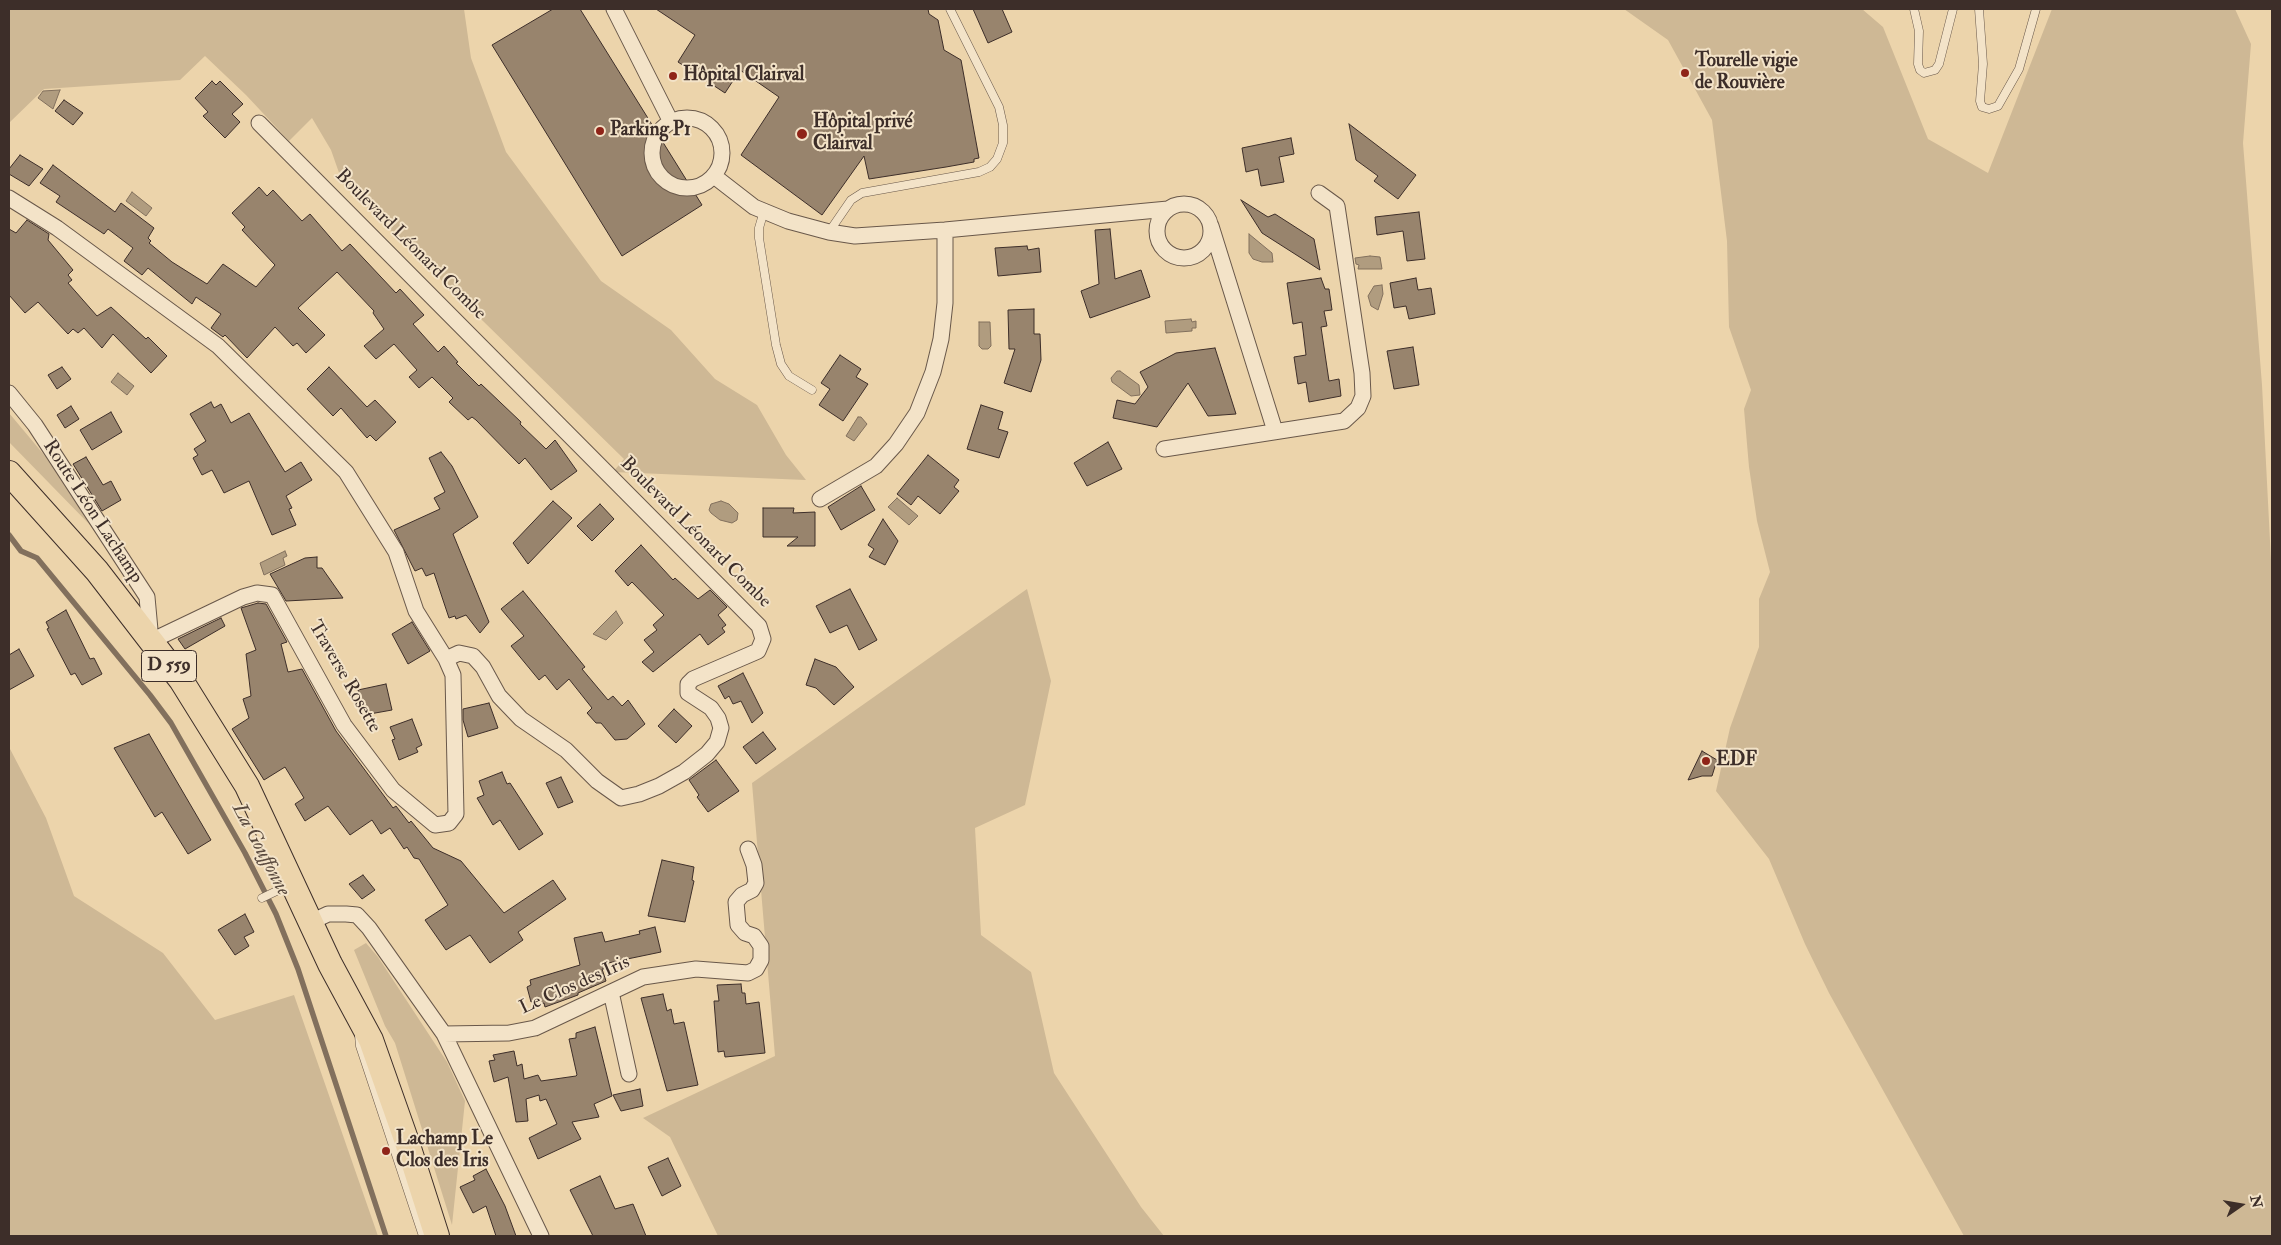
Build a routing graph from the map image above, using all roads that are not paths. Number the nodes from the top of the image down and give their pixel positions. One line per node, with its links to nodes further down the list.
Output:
1 (614, 9): 8 (street)
2 (621, 9): 8 (street)
3 (950, 9): 18 (lane)
4 (1914, 9): 5 (lane)
5 (1953, 9)
6 (1979, 9): 7 (lane)
7 (2036, 9)
8 (628, 36): 9 (street)
9 (671, 122): 11 (street); 11 (street)
10 (260, 123): 26 (street, Boulevard Léonard Combe)
11 (714, 176): 14 (street)
12 (1318, 193): 21 (street)
13 (9, 198): 26 (street)
14 (759, 209): 18 (street); 19 (lane)
15 (1168, 209): 16 (street); 16 (street); 17 (street)
16 (1210, 226): 21 (street)
17 (945, 230): 18 (street); 24 (street)
18 (829, 232)
19 (812, 390)
20 (9, 393): 25 (street, Route Léon Lachamp)
21 (1276, 431): 22 (street)
22 (1164, 449)
23 (9, 473): 25 (main road, Route Léon Lachamp / D 559)
24 (820, 499)
25 (150, 641): 26 (street, Traverse Rosette); 28 (main road, Route Léon Lachamp / D 559)
26 (446, 659)
27 (748, 849): 31 (street, Le Clos des Iris)
28 (294, 883): 29 (lane); 30 (main road, Route Léon Lachamp / D 559)
29 (262, 898)
30 (311, 922): 32 (main road, Route Léon Lachamp / D 559); 33 (street)
31 (611, 992): 33 (street, Le Clos des Iris); 34 (street)
32 (358, 1013): 35 (lane); 36 (main road, Route Léon Lachamp / D 559)
33 (444, 1034): 37 (street)
34 (629, 1074)
35 (423, 1236)
36 (437, 1236)
37 (541, 1236)

